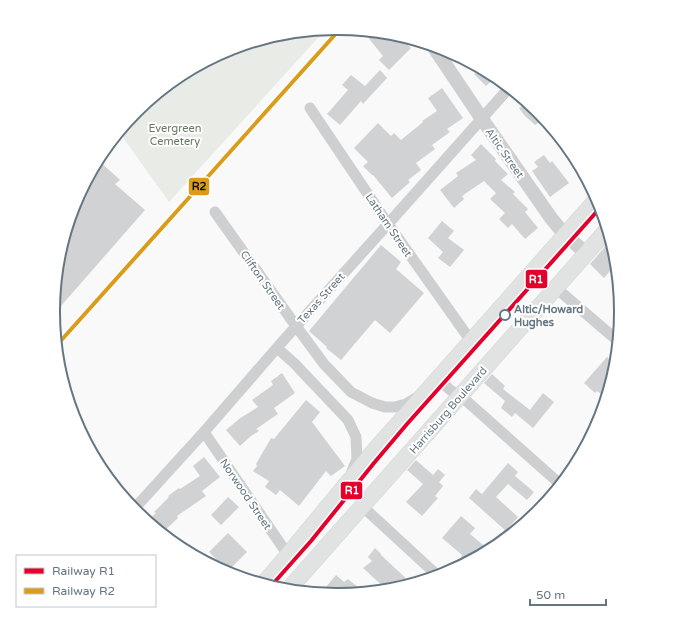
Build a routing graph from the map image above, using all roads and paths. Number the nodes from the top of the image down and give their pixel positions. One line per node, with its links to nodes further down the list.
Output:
1 (439, 54): 4 (street, Altic Street)
2 (505, 92): 4 (street, Texas Street)
3 (310, 108): 7 (street, Latham Street)
4 (482, 119): 7 (street, Texas Street); 8 (street, Altic Street)
5 (592, 205): 8 (main road)
6 (215, 212): 12 (street, Clifton Street)
7 (388, 224): 12 (street, Texas Street); 14 (street, Latham Street)
8 (565, 235): 10 (street, Altic Street); 14 (main road)
9 (603, 235): 10 (main road, Harrisburg Boulevard)
10 (586, 254): 11 (main road, Harrisburg Boulevard)
11 (556, 288): 13 (street); 18 (main road, Harrisburg Boulevard)
12 (296, 326): 15 (street, Texas Street); 17 (street, Clifton Street)
13 (612, 336)
14 (471, 341): 16 (main road)
15 (277, 348): 19 (street, Texas Street); 21 (street)
16 (440, 376): 17 (main road); 18 (street)
17 (428, 389): 21 (main road)
18 (461, 396): 20 (street); 23 (main road, Harrisburg Boulevard)
19 (204, 432): 22 (street, Texas Street); 24 (street, Norwood Street)
20 (556, 480)
21 (347, 484): 24 (main road)
22 (138, 504)
23 (362, 506): 25 (street); 27 (main road, Harrisburg Boulevard)
24 (288, 555): 26 (main road)
25 (432, 571)
26 (267, 579)
27 (293, 585)

